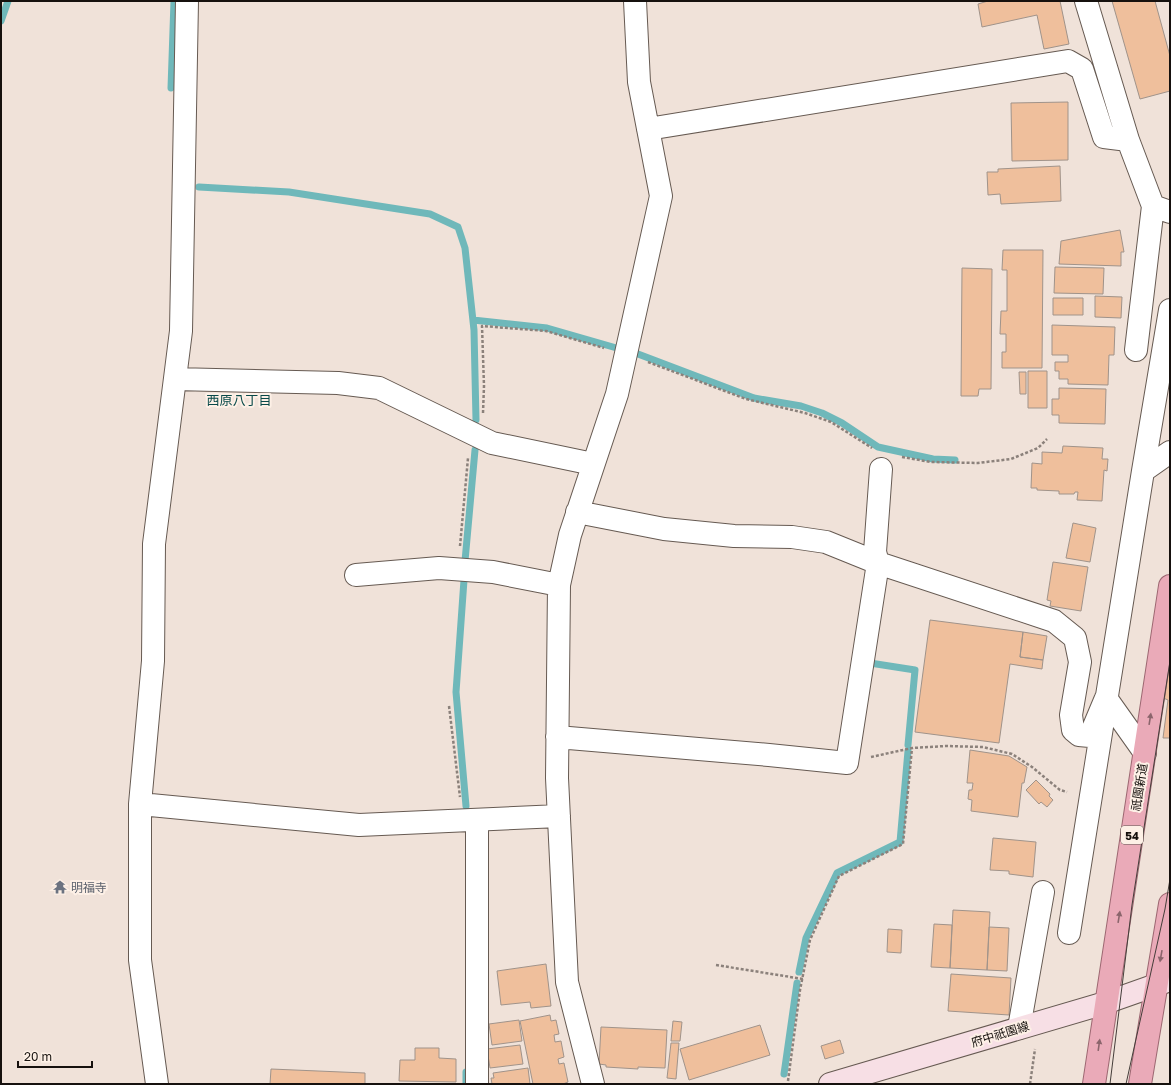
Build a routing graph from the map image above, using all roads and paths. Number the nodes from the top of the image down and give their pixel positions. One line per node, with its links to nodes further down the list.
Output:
1 (187, 1): 10 (street)
2 (635, 1): 4 (street)
3 (1086, 1): 5 (street)
4 (648, 129): 5 (street); 9 (street)
5 (1128, 140): 6 (street)
6 (1162, 209): 8 (street)
7 (1170, 310): 16 (street)
8 (1136, 350)
9 (626, 355): 11 (path); 14 (path); 15 (street)
10 (175, 379): 11 (street); 30 (street)
11 (476, 436): 15 (street); 18 (path)
12 (1047, 439): 14 (path)
13 (1170, 452): 16 (street)
14 (884, 458): 19 (street)
15 (594, 464): 17 (street)
16 (1143, 471): 23 (street)
17 (577, 512): 19 (street); 21 (street)
18 (459, 552)
19 (878, 563): 23 (street); 28 (street)
20 (356, 575): 21 (street)
21 (559, 585): 25 (street)
22 (1170, 586): 27 (highway, 祇園新道 / 54, one-way to 22)
23 (1106, 698): 27 (street); 35 (street)
24 (449, 706): 32 (path)
25 (557, 737): 28 (street); 31 (street)
26 (912, 748): 28 (path); 29 (path); 37 (path)
27 (1145, 753): 39 (highway, 祇園新道 / 54, one-way to 27)
28 (847, 763)
29 (1068, 792)
30 (140, 804): 32 (street); 43 (street)
31 (559, 816): 32 (street); 45 (street)
32 (470, 820): 44 (street)
33 (1043, 892): 40 (street)
34 (1170, 904): 38 (highway, one-way to 38)
35 (1069, 933)
36 (716, 965): 37 (path)
37 (803, 979): 42 (path)
38 (1163, 983): 39 (main road, 府中祇園線); 49 (highway)
39 (1105, 1003): 40 (main road, 府中祇園線); 48 (highway, 祇園新道 / 54, one-way to 39)
40 (1019, 1028): 46 (main road, 府中祇園線)
41 (1036, 1044): 47 (path)
42 (788, 1080)
43 (157, 1084)
44 (477, 1084)
45 (593, 1084)
46 (830, 1084)
47 (1030, 1084)
48 (1094, 1084)
49 (1140, 1084)

